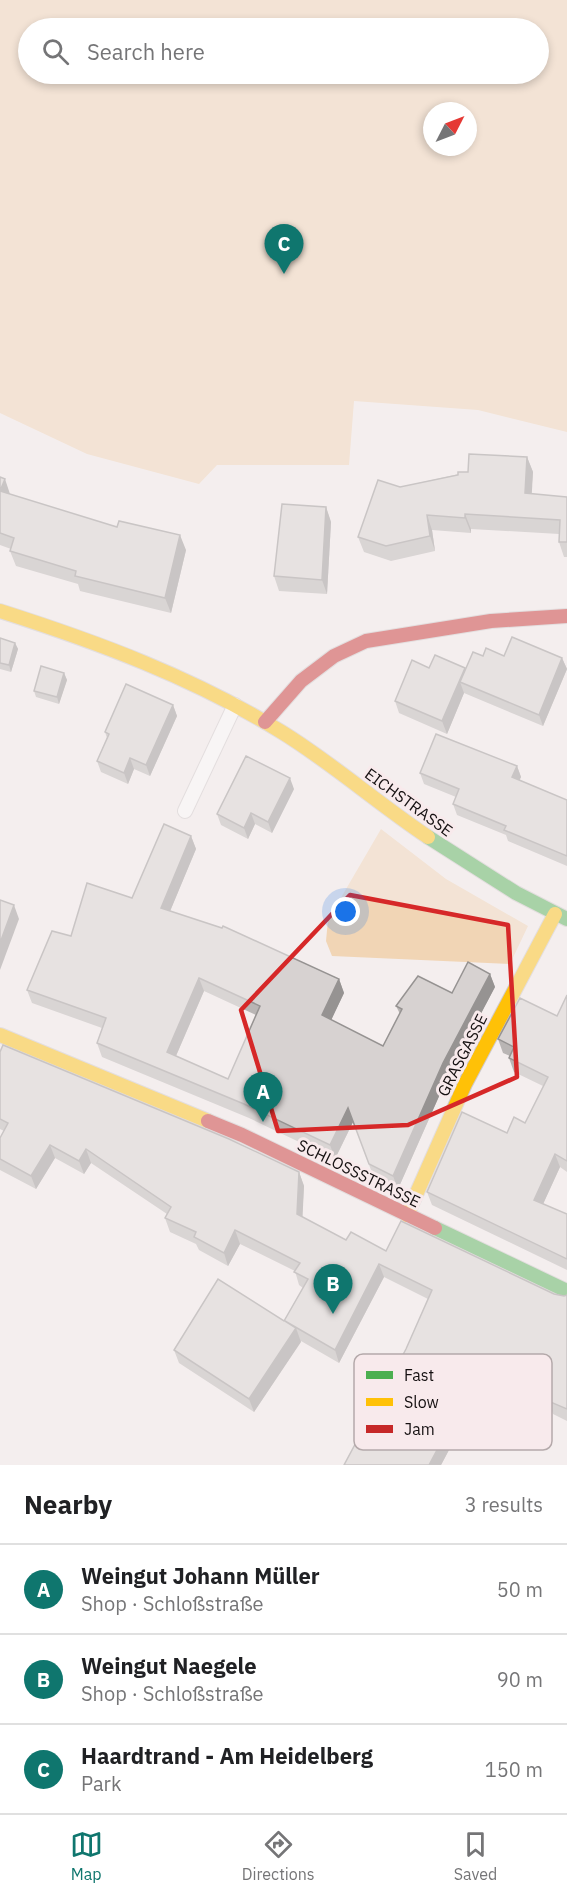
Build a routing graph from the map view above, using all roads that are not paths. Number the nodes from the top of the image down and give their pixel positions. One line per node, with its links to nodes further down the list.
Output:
1 (0, 611): 3 (street, EICHSTRASSE)
2 (567, 616): 4 (street)
3 (235, 705): 4 (street, EICHSTRASSE); 5 (lane)
4 (265, 722): 6 (street, EICHSTRASSE)
5 (185, 811)
6 (561, 916): 8 (street, GRASGASSE)
7 (0, 1035): 8 (street, SCHLOSSSTRASSE)
8 (406, 1215): 9 (street, SCHLOSSSTRASSE)
9 (567, 1291)

